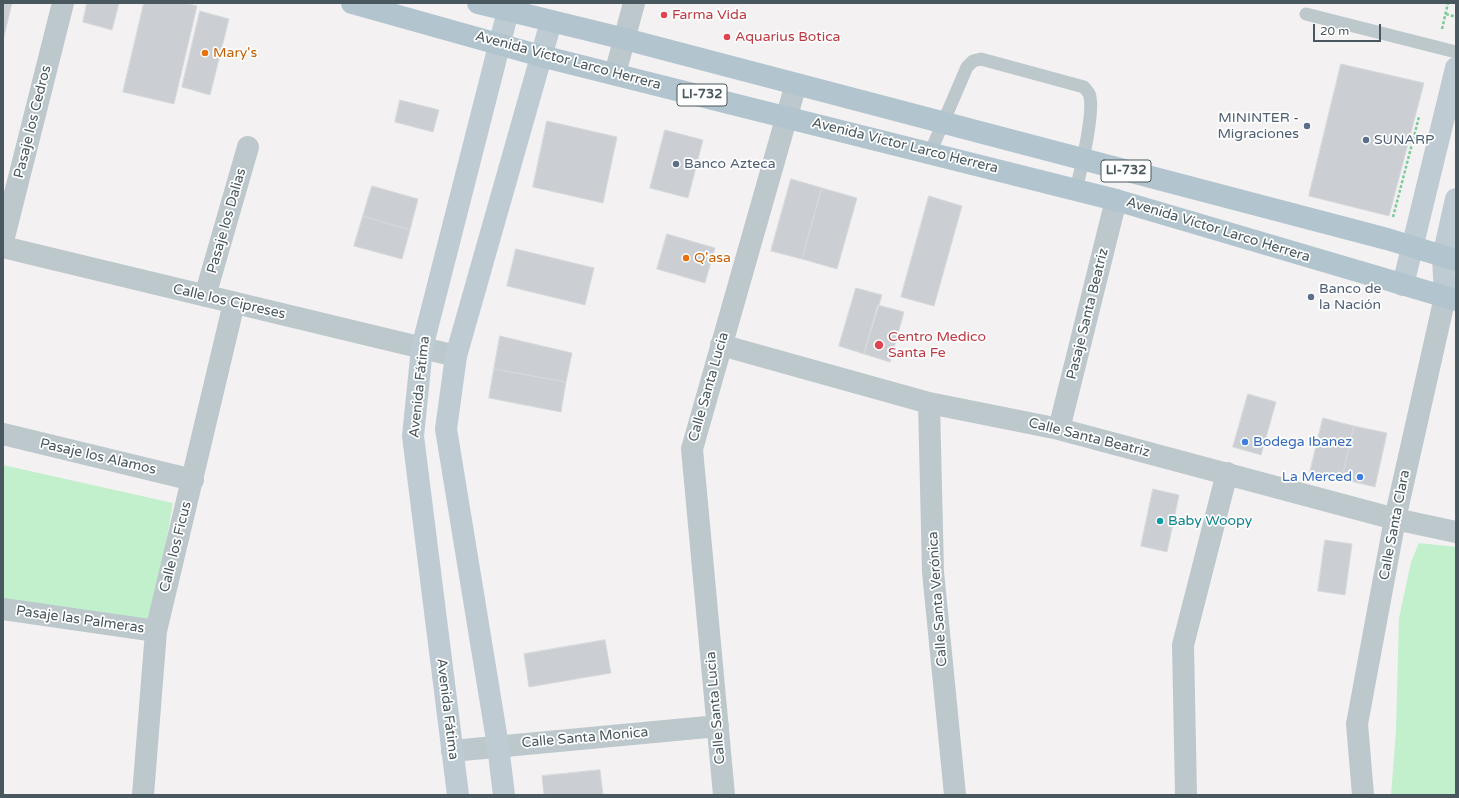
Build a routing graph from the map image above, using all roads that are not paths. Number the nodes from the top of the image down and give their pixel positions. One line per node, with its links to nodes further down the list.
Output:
1 (63, 3): 23 (street, Pasaje los Cedros)
2 (352, 3): 9 (main road, Avenida Víctor Larco Herrera / LI-732)
3 (478, 3): 5 (main road, LI-732)
4 (634, 3): 8 (street)
5 (508, 11): 7 (main road, LI-732); 9 (main road, Avenida Fátima)
6 (1306, 14): 10 (lane)
7 (552, 22): 8 (main road, LI-732); 11 (main road)
8 (625, 39): 13 (street); 14 (main road, LI-732)
9 (500, 44): 11 (main road, Avenida Víctor Larco Herrera / LI-732); 32 (main road, Avenida Fátima)
10 (1456, 52)
11 (541, 56): 13 (main road, Avenida Víctor Larco Herrera / LI-732); 33 (main road)
12 (1456, 68): 24 (main road)
13 (615, 74): 15 (main road, Avenida Víctor Larco Herrera / LI-732)
14 (796, 84): 15 (street, Calle Santa Lucia); 16 (main road, LI-732)
15 (788, 116): 18 (main road, Avenida Víctor Larco Herrera / LI-732); 31 (street, Calle Santa Lucia)
16 (942, 122): 18 (lane); 19 (main road, LI-732); 19 (lane)
17 (248, 147): 28 (street, Pasaje los Dalias)
18 (930, 153): 20 (main road, Avenida Víctor Larco Herrera / LI-732)
19 (1083, 159): 20 (lane); 24 (main road, LI-732)
20 (1076, 190): 22 (main road, Avenida Víctor Larco Herrera / LI-732)
21 (1456, 198): 26 (main road, Calle Santa Clara)
22 (1116, 200): 27 (main road, Avenida Víctor Larco Herrera / LI-732); 35 (street, Pasaje Santa Beatriz)
23 (3, 241)
24 (1413, 246): 26 (main road, LI-732); 27 (main road)
25 (3, 247): 28 (street, Calle los Cipreses)
26 (1450, 258): 29 (main road, Calle Santa Clara)
27 (1403, 285): 29 (main road, Avenida Víctor Larco Herrera / LI-732)
28 (206, 296): 30 (street, Calle los Cipreses)
29 (1451, 299): 39 (street, Calle Santa Clara)
30 (234, 303): 32 (street, Calle los Cipreses); 38 (street, Calle los Ficus)
31 (721, 345): 34 (street, Calle Santa Beatriz); 43 (street, Calle Santa Lucia)
32 (422, 348): 33 (street, Calle los Cipreses); 45 (main road, Avenida Fátima)
33 (456, 356): 44 (main road)
34 (929, 403): 35 (street, Calle Santa Beatriz); 50 (street, Calle Santa Verónica)
35 (1059, 429): 37 (street, Calle Santa Beatriz)
36 (3, 434): 38 (street, Pasaje los Alamos)
37 (1227, 473): 39 (street, Calle Santa Beatriz); 51 (street)
38 (193, 480): 42 (street, Calle los Ficus)
39 (1395, 519): 40 (street, Calle Santa Beatriz); 52 (street, Calle Santa Clara)
40 (1456, 532)
41 (3, 609): 42 (street, Pasaje las Palmeras)
42 (156, 631): 46 (street, Calle los Ficus)
43 (718, 726): 44 (street, Calle Santa Monica); 49 (street, Calle Santa Lucia)
44 (498, 746): 45 (street, Calle Santa Monica); 48 (main road)
45 (452, 751): 47 (main road, Avenida Fátima)
46 (143, 795)
47 (458, 795)
48 (504, 795)
49 (724, 795)
50 (955, 795)
51 (1186, 795)
52 (1362, 795)

